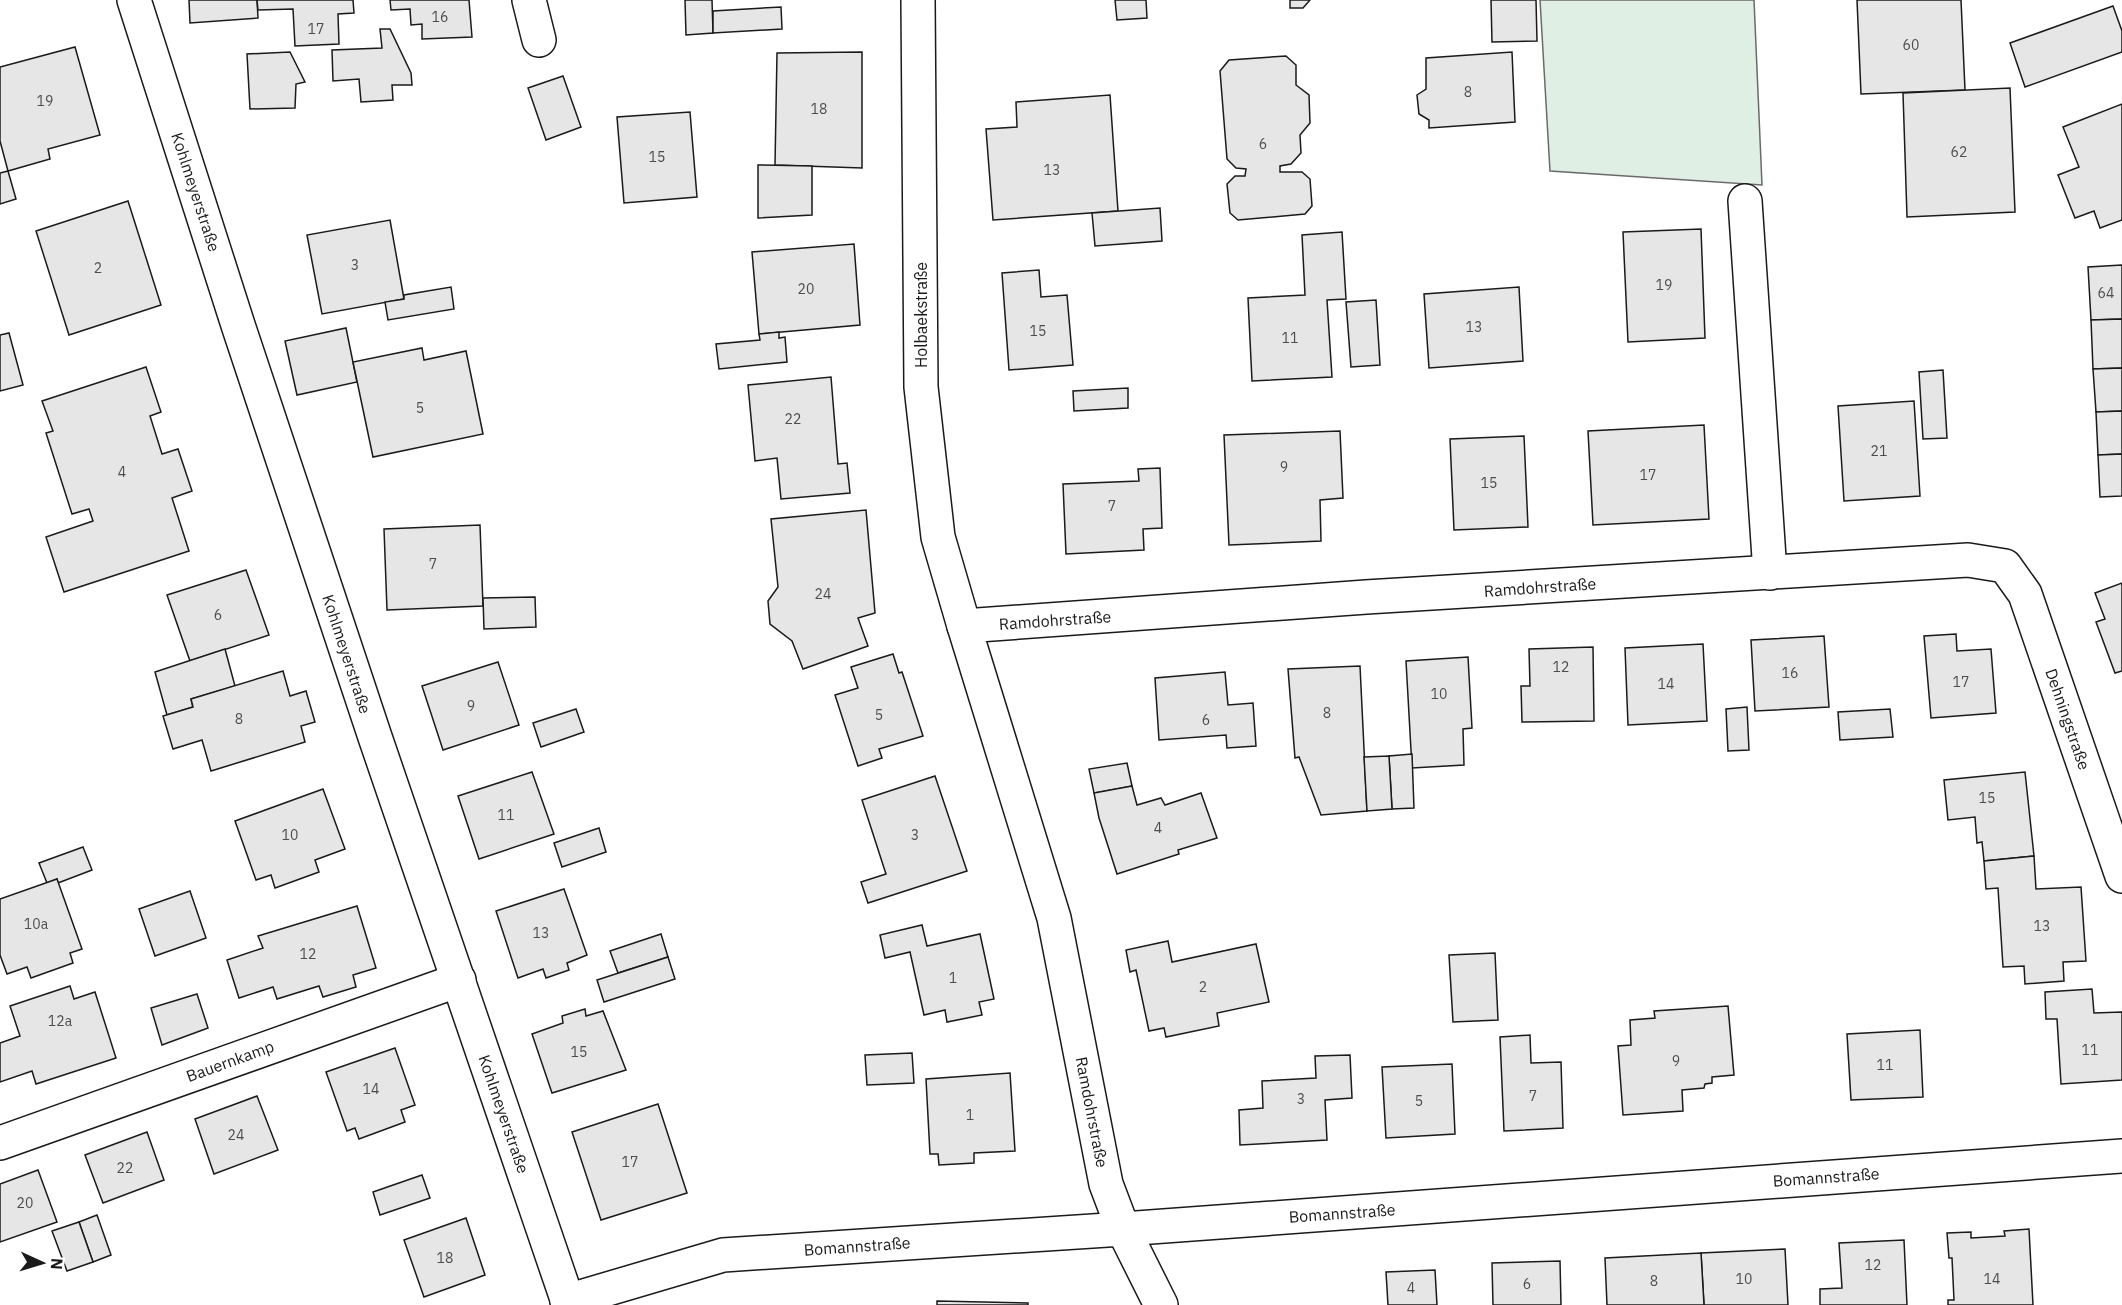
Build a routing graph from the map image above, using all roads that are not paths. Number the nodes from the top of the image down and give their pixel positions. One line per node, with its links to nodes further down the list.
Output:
1 (134, 0): 10 (street, Kohlmeyerstraße)
2 (529, 0): 4 (street)
3 (918, 0): 8 (street, Holbaekstraße)
4 (539, 39)
5 (1745, 201): 7 (street)
6 (2005, 566): 7 (street, Ramdohrstraße); 9 (street, Dehningstraße)
7 (1770, 573): 8 (street, Ramdohrstraße)
8 (964, 626): 13 (street, Ramdohrstraße)
9 (2122, 876)
10 (459, 980): 11 (street, Bauernkamp); 14 (street, Kohlmeyerstraße)
11 (0, 1143)
12 (2122, 1156): 13 (street, Bomannstraße)
13 (1123, 1229): 14 (street, Bomannstraße); 15 (street, Ramdohrstraße)
14 (568, 1303)
15 (1161, 1305)

